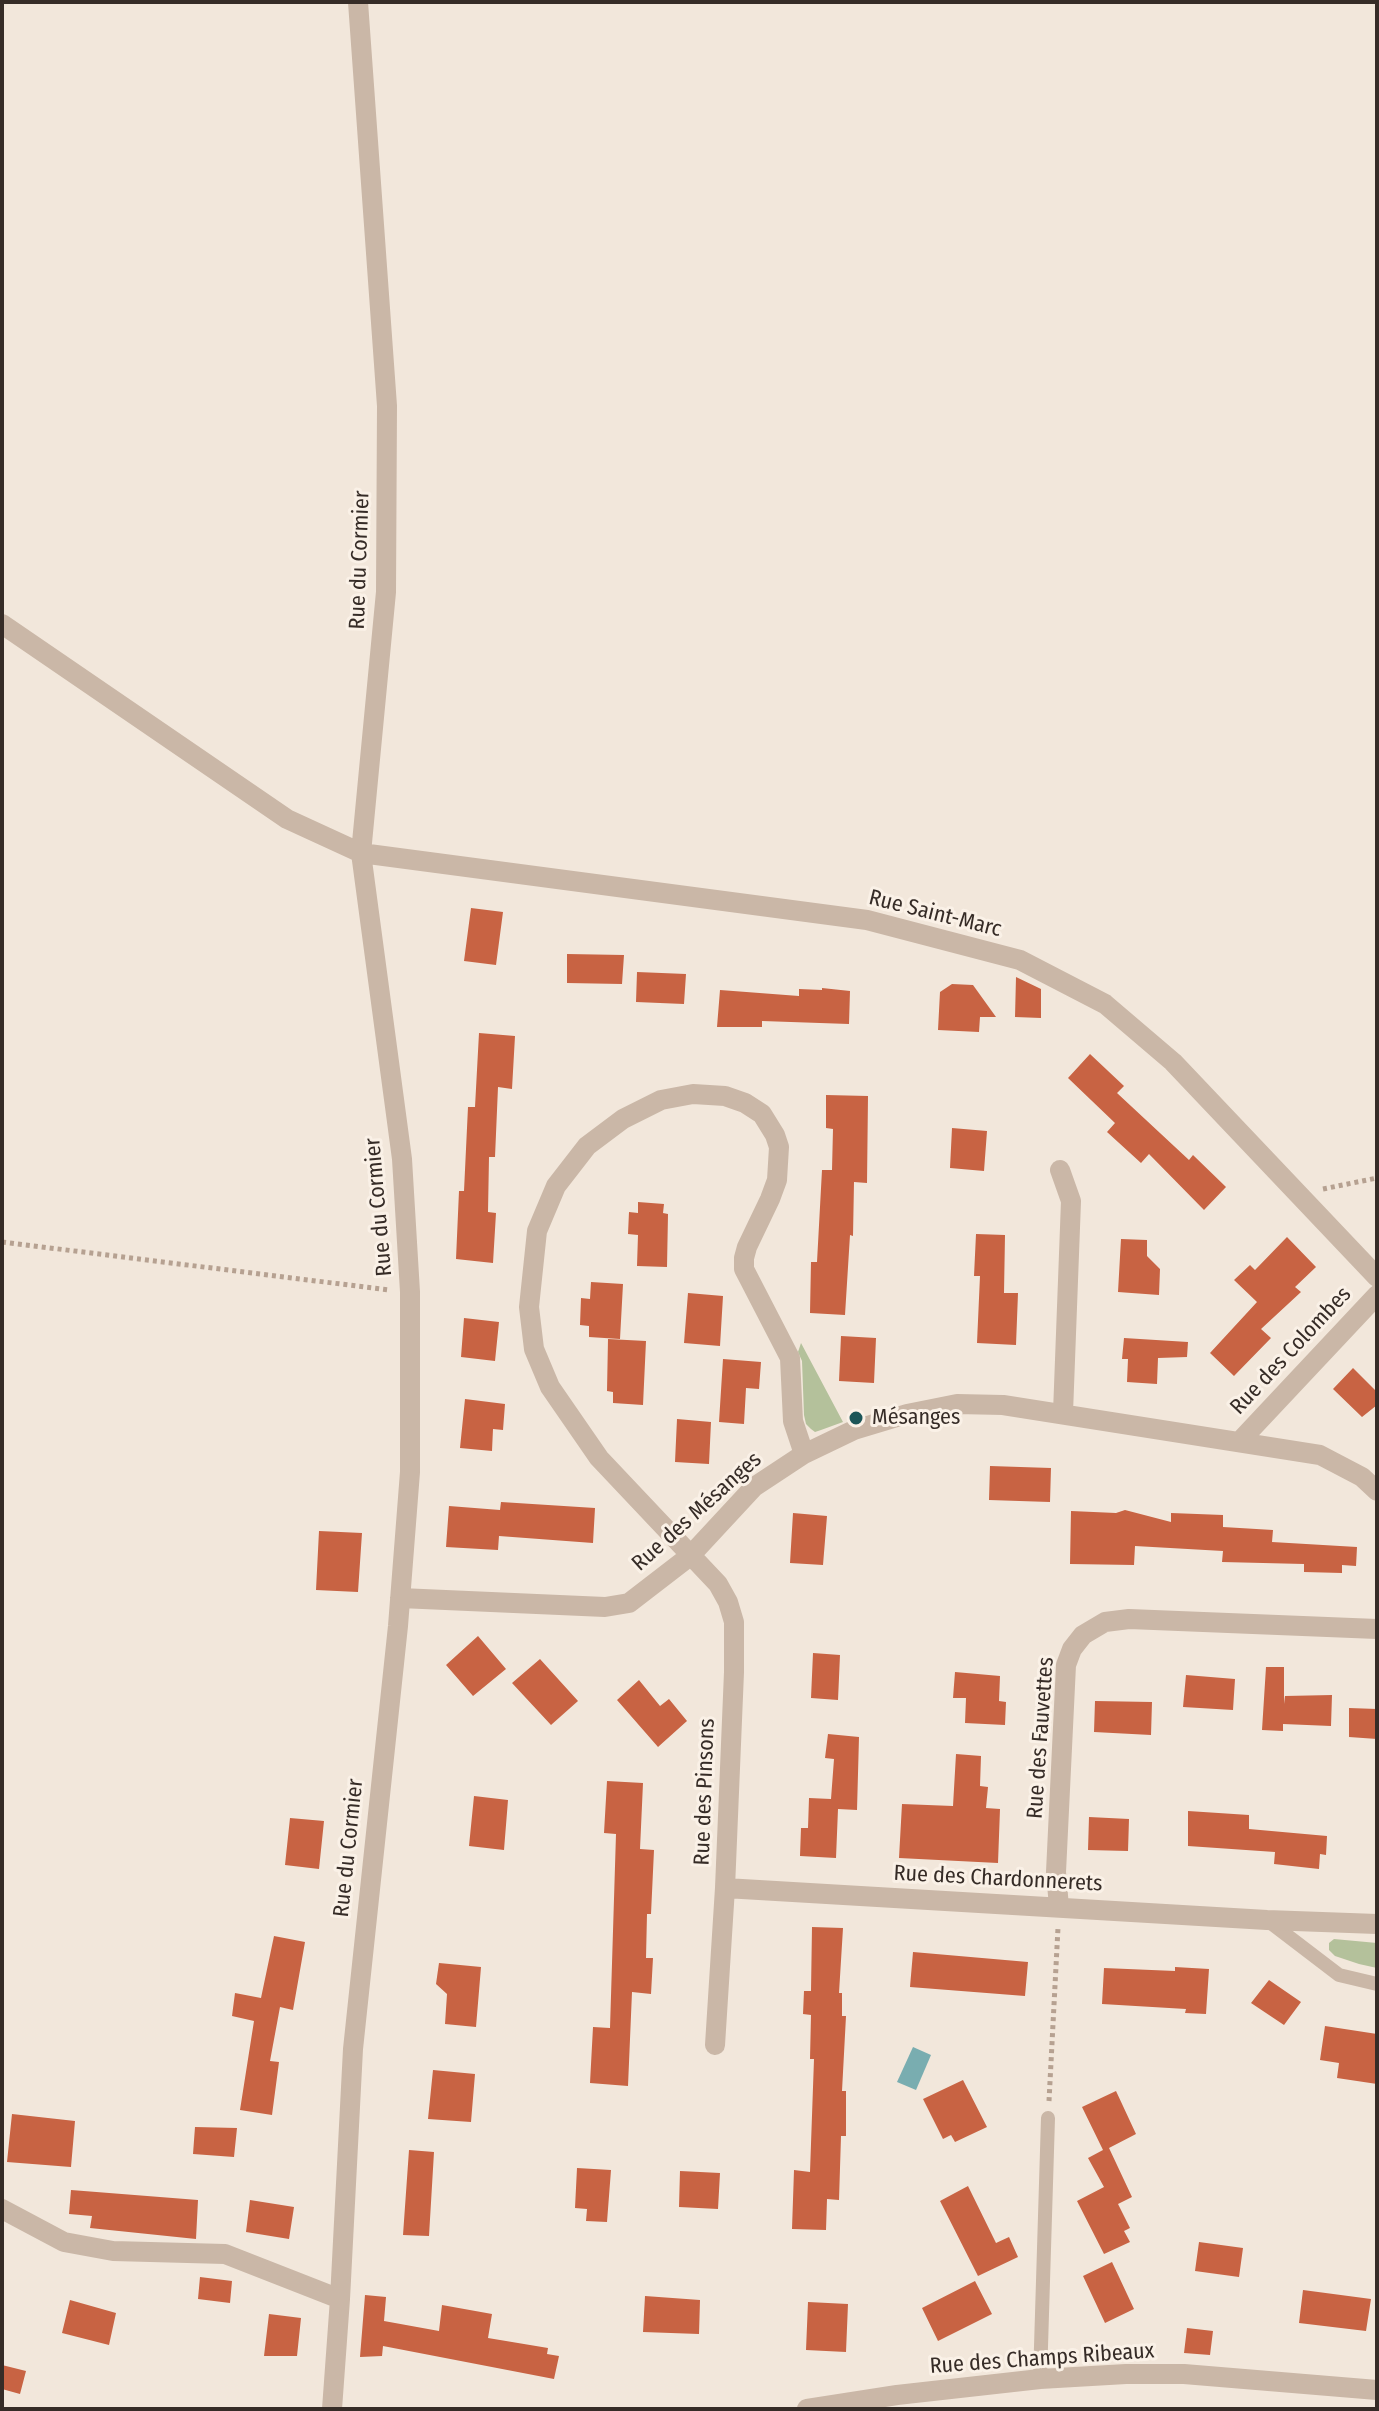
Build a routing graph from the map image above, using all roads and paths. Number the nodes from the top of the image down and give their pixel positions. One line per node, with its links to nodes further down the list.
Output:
1 (358, 2): 3 (street, Rue du Cormier)
2 (2, 624): 3 (street, Rue Saint-Marc)
3 (361, 853): 6 (street, Rue Saint-Marc); 9 (street, Rue du Cormier)
4 (1060, 1170): 11 (street)
5 (1377, 1178): 6 (path)
6 (1300, 1194): 8 (street, Rue Saint-Marc)
7 (2, 1242): 9 (path)
8 (1377, 1277)
9 (410, 1292): 16 (street, Rue du Cormier)
10 (1377, 1295): 12 (street, Rue des Colombes)
11 (1063, 1413): 12 (street, Rue des Mésanges); 13 (street, Rue des Mésanges)
12 (1240, 1441): 14 (street, Rue des Mésanges)
13 (804, 1454): 15 (street, Rue des Mésanges); 15 (street, Rue des Pinsons)
14 (1377, 1491)
15 (690, 1556): 16 (street, Rue des Mésanges); 18 (street, Rue des Pinsons)
16 (400, 1598): 26 (street, Rue du Cormier)
17 (1377, 1629): 19 (street, Rue des Fauvettes)
18 (725, 1888): 19 (street, Rue des Chardonnerets); 23 (street, Rue des Pinsons)
19 (1059, 1907): 20 (street, Rue des Chardonnerets); 24 (path)
20 (1267, 1920): 21 (street, Rue des Chardonnerets); 22 (lane)
21 (1377, 1924)
22 (1377, 1984)
23 (715, 2045)
24 (1048, 2118): 27 (lane)
25 (2, 2209): 26 (street)
26 (340, 2299): 29 (street, Rue du Cormier)
27 (1040, 2379): 28 (street, Rue des Champs Ribeaux); 30 (street, Rue des Champs Ribeaux)
28 (1377, 2390)
29 (332, 2409)
30 (807, 2409)

